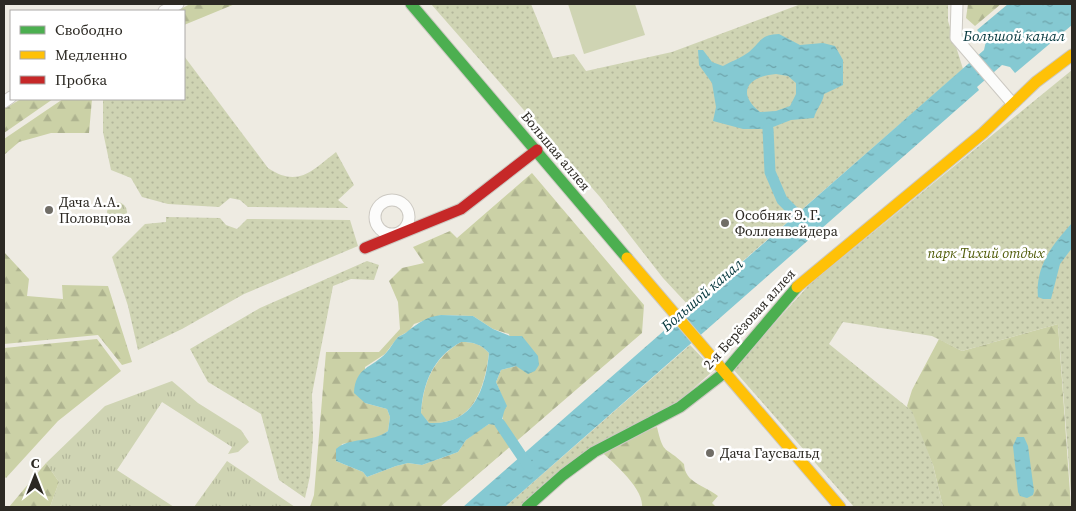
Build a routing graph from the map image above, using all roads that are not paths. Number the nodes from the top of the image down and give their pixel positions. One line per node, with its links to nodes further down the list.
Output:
1 (178, 4): 4 (street)
2 (411, 4): 7 (street, Большая аллея)
3 (957, 4): 6 (street)
4 (166, 10)
5 (1072, 55): 6 (street, 2-я Берёзовая аллея)
6 (1012, 104): 11 (street, 2-я Берёзовая аллея)
7 (537, 150): 8 (street); 11 (street, Большая аллея)
8 (413, 224): 9 (street); 9 (street)
9 (399, 233): 10 (street)
10 (365, 248)
11 (724, 373): 12 (street, 2-я Берёзовая аллея); 13 (street)
12 (527, 507)
13 (840, 507)

